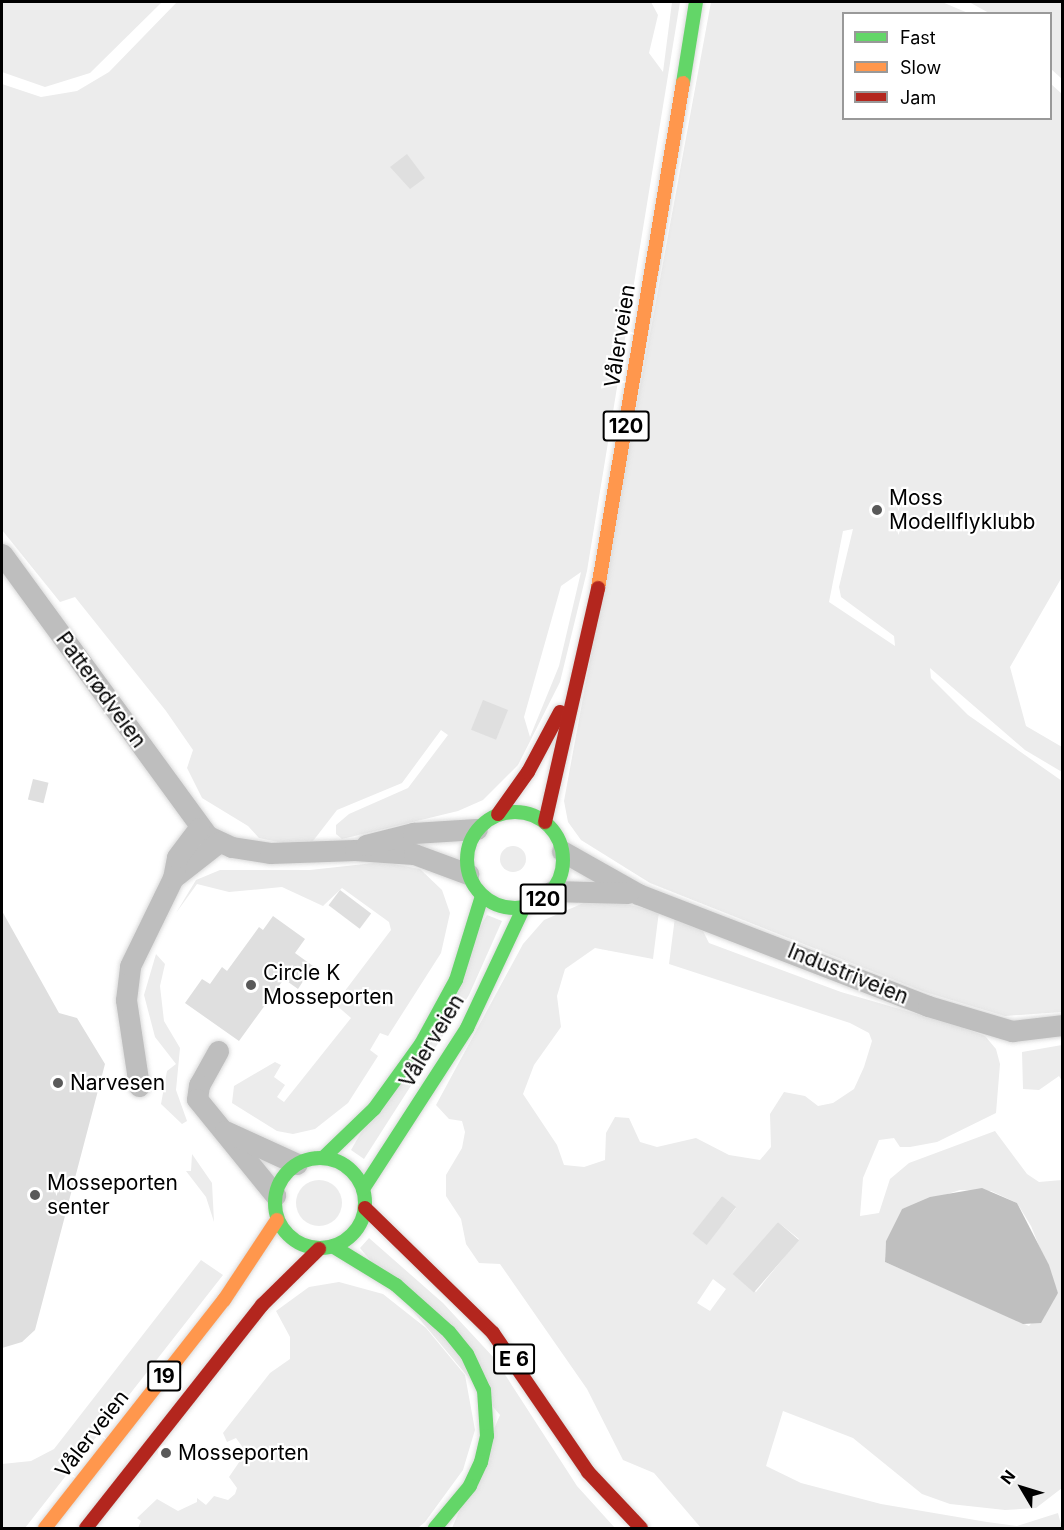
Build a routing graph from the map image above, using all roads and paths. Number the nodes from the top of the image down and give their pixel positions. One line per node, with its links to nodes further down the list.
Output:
1 (696, 2): 3 (main road, Vålerveien / 120)
2 (2, 554): 6 (street, Patterødveien)
3 (577, 675): 4 (main road, Vålerveien / 120); 5 (main road, Vålerveien / 120)
4 (498, 814): 5 (main road); 7 (main road, 120)
5 (545, 822): 10 (main road, 120)
6 (199, 828): 8 (street, Patterødveien); 12 (street)
7 (477, 829): 9 (street, Patterødveien); 11 (main road)
8 (219, 842): 9 (street, Patterødveien); 12 (street)
9 (355, 850): 11 (street, Patterødveien)
10 (562, 851): 13 (main road, 120); 14 (street, Industriveien)
11 (468, 874): 15 (main road)
12 (172, 878): 19 (street)
13 (552, 891): 14 (street, Industriveien); 16 (main road, 120)
14 (638, 894): 17 (street, Industriveien)
15 (482, 896): 16 (main road, 120); 21 (main road, Vålerveien)
16 (524, 907): 23 (main road, Vålerveien / 120)
17 (1062, 1025)
18 (218, 1051): 20 (street)
19 (140, 1086)
20 (222, 1130): 22 (street); 24 (street)
21 (323, 1158): 22 (main road); 23 (main road)
22 (297, 1164): 24 (main road)
23 (363, 1189): 25 (main road)
24 (275, 1195): 26 (main road)
25 (365, 1208): 27 (main road); 32 (main road, E 6)
26 (277, 1220): 28 (main road); 29 (main road, Vålerveien / 19)
27 (334, 1246): 28 (main road); 31 (main road, E 6)
28 (319, 1249): 30 (main road, 19)
29 (45, 1528)
30 (86, 1528)
31 (435, 1528)
32 (640, 1528)

